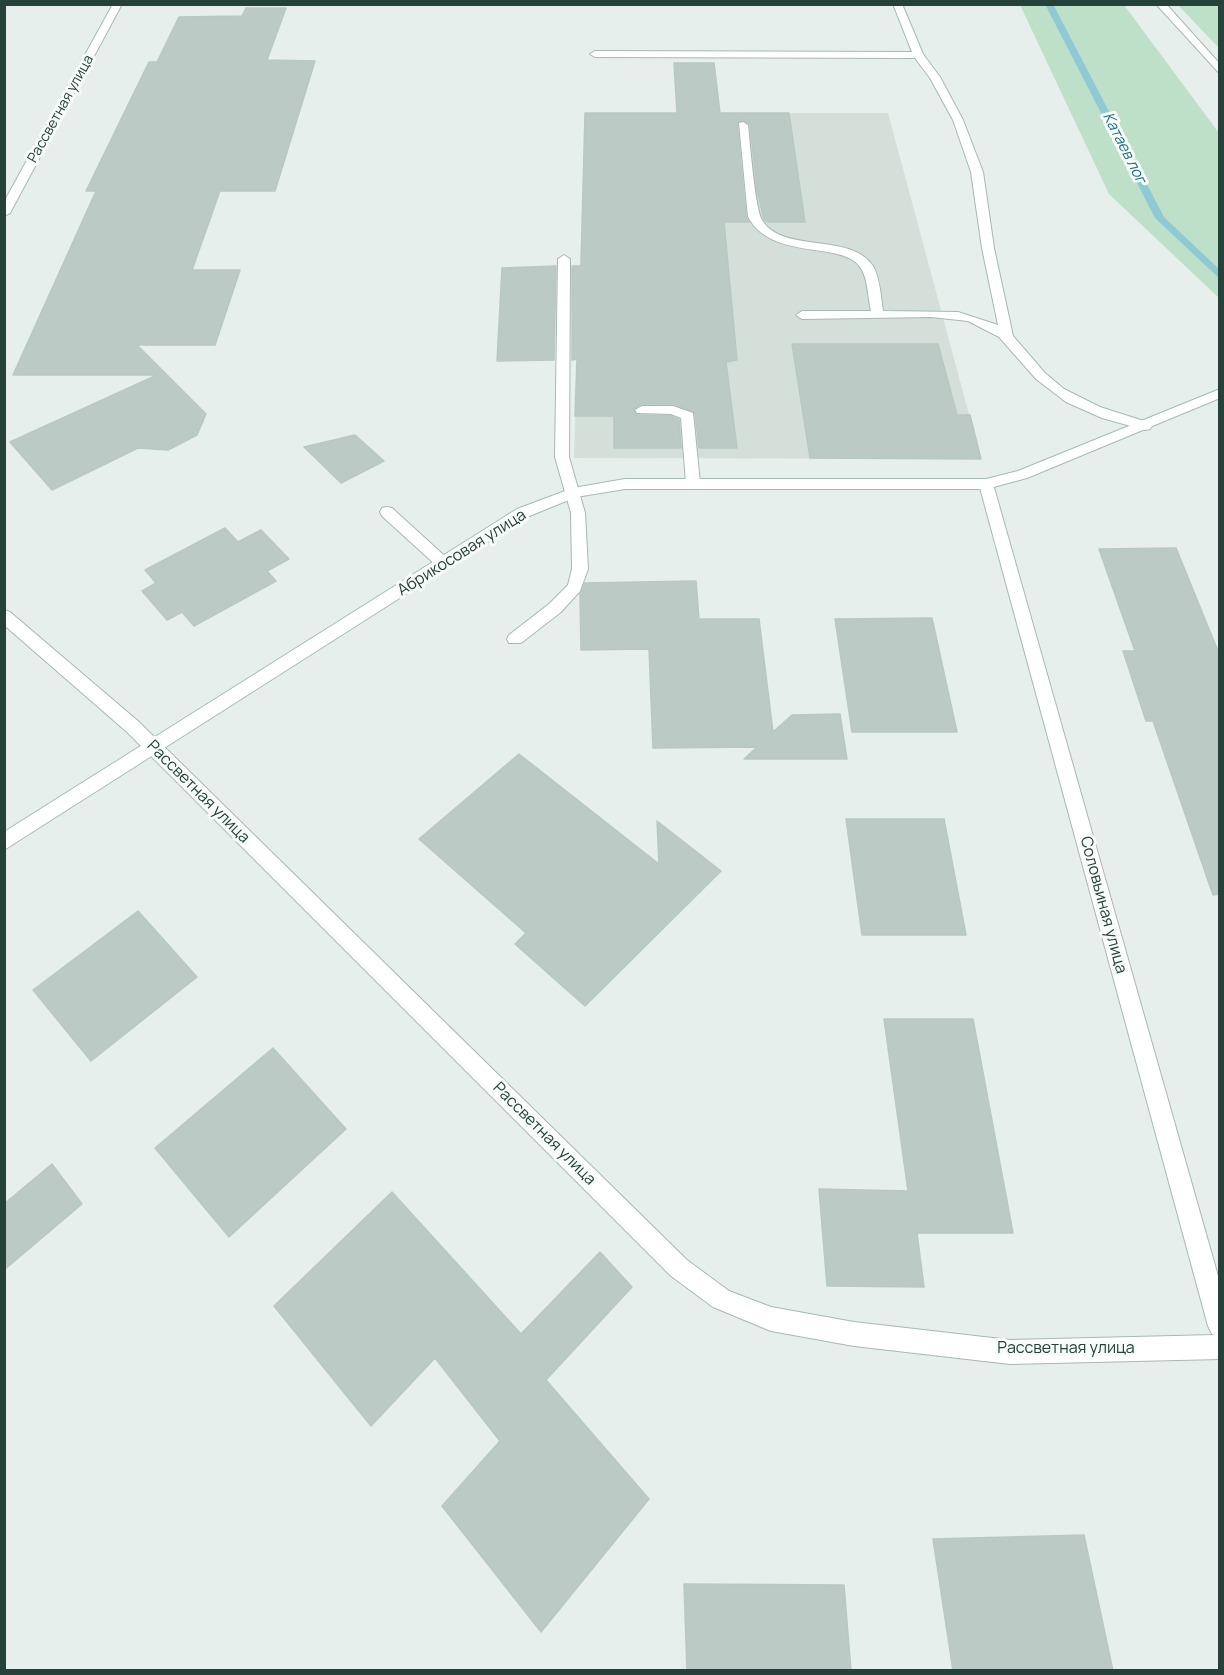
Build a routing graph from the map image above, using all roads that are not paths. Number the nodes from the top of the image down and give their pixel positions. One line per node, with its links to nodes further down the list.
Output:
1 (118, 4): 8 (street, Рассветная улица)
2 (897, 4): 5 (street)
3 (1160, 4): 6 (street)
4 (595, 54): 5 (street)
5 (918, 55): 12 (street)
6 (1220, 71)
7 (743, 125): 11 (street)
8 (4, 213)
9 (564, 259): 18 (street)
10 (802, 315): 11 (street)
11 (878, 315): 12 (street)
12 (1007, 336): 15 (street)
13 (1220, 393): 15 (street, Абрикосовая улица)
14 (642, 410): 16 (street)
15 (1145, 426): 17 (street, Абрикосовая улица)
16 (693, 483): 17 (street, Абрикосовая улица); 18 (street, Абрикосовая улица)
17 (986, 484): 25 (street, Соловьиная улица)
18 (573, 493): 20 (street, Абрикосовая улица); 22 (street)
19 (387, 512): 20 (street)
20 (443, 563): 23 (street, Абрикосовая улица)
21 (4, 616): 23 (street, Рассветная улица)
22 (514, 639)
23 (153, 746): 24 (street, Абрикосовая улица); 26 (street, Рассветная улица)
24 (4, 842)
25 (1220, 1326)
26 (1220, 1347)

